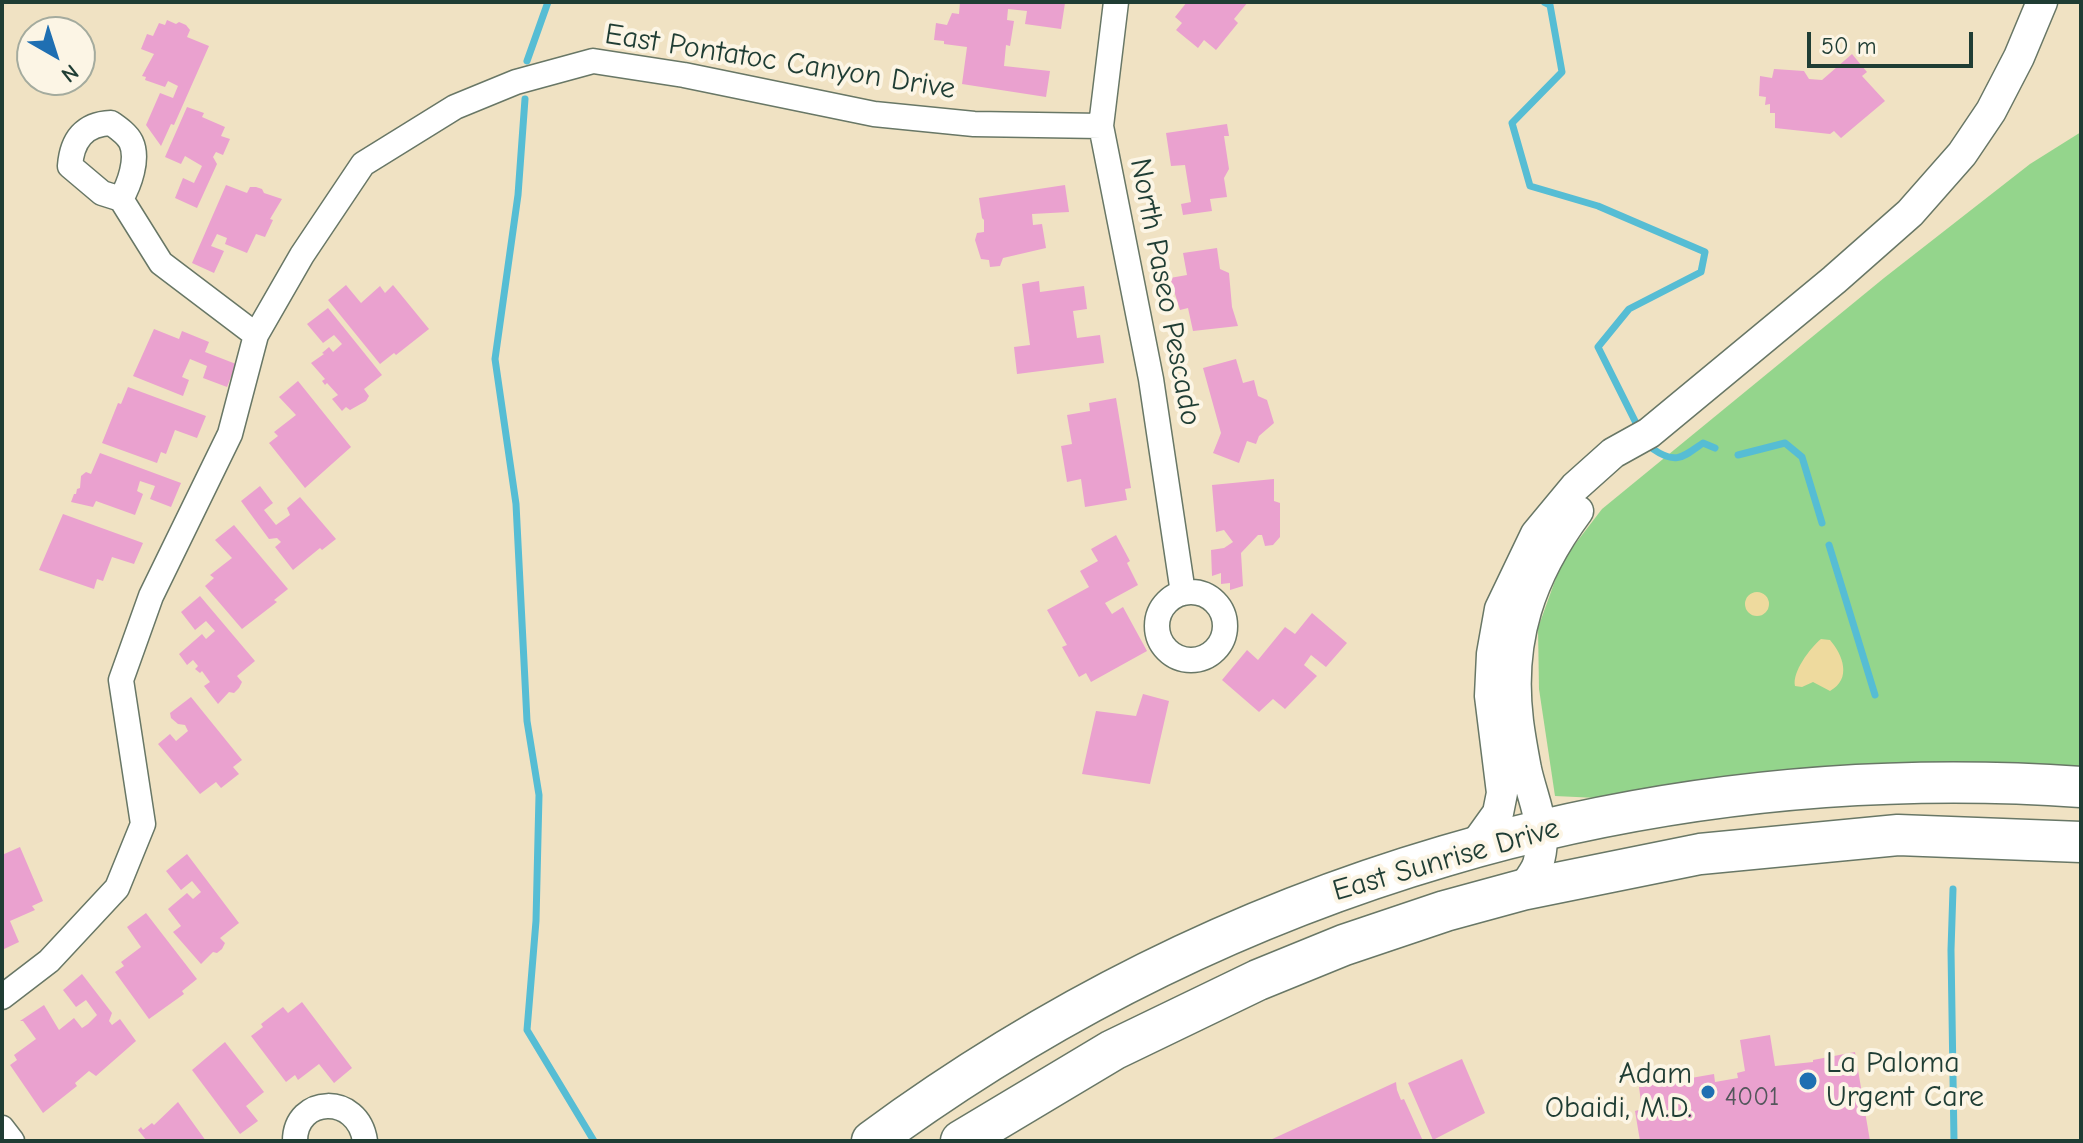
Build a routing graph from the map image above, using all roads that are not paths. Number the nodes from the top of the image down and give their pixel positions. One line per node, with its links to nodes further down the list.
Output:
1 (1116, 2): 3 (street, North Paseo Pescado)
2 (2042, 2): 6 (street)
3 (1101, 126): 5 (street, East Pontatoc Canyon Drive); 7 (street, North Paseo Pescado)
4 (121, 199): 5 (street)
5 (256, 335): 13 (street, East Pontatoc Canyon Drive)
6 (1649, 433): 9 (street); 11 (street)
7 (1183, 593)
8 (2081, 787): 9 (main road, East Sunrise Drive)
9 (1543, 829): 11 (main road, East Sunrise Drive); 12 (street)
10 (2081, 842): 12 (main road, East Sunrise Drive)
11 (1475, 845): 14 (main road, East Sunrise Drive)
12 (1522, 890): 20 (main road, East Sunrise Drive)
13 (2, 997)
14 (935, 1095): 19 (main road, East Sunrise Drive); 20 (main road)
15 (2, 1128): 16 (street)
16 (12, 1141)
17 (295, 1141): 18 (street)
18 (365, 1141)
19 (872, 1141)
20 (962, 1141)

